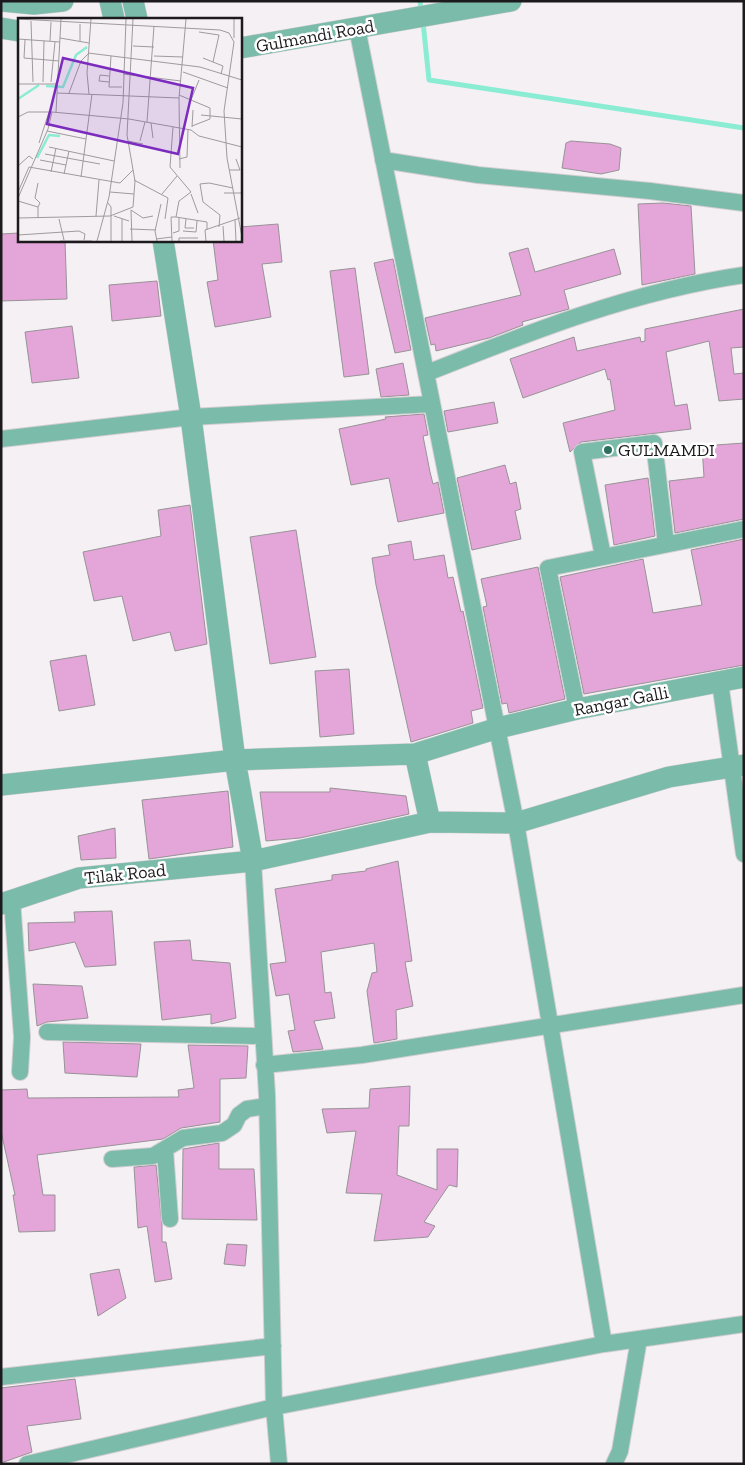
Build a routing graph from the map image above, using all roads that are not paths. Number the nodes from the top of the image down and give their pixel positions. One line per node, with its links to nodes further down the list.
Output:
1 (2, 1): 2 (street)
2 (63, 1)
3 (110, 1): 7 (street)
4 (134, 1): 8 (street)
5 (511, 1): 6 (street, Gulmandi Road)
6 (449, 9): 10 (street, Gulmandi Road)
7 (114, 18)
8 (137, 18)
9 (1, 28): 11 (street)
10 (357, 28): 12 (street, Gulmandi Road); 13 (street)
11 (18, 31)
12 (241, 48)
13 (383, 160): 14 (street); 17 (street)
14 (744, 202)
15 (163, 241): 19 (street)
16 (744, 275): 17 (street)
17 (426, 373): 18 (street)
18 (432, 404): 19 (street); 27 (street)
19 (191, 417): 20 (street); 29 (street)
20 (1, 439)
21 (744, 529): 22 (street)
22 (666, 544): 23 (street); 23 (street)
23 (603, 556): 26 (street)
24 (744, 677): 25 (street, Rangar Galli)
25 (720, 682): 26 (street, Rangar Galli); 30 (street)
26 (576, 709): 27 (street, Rangar Galli)
27 (498, 728): 28 (street, Rangar Galli); 33 (street)
28 (415, 754): 29 (street, Rangar Galli); 32 (street)
29 (235, 760): 31 (street, Rangar Galli); 35 (street)
30 (738, 766): 33 (street, Tilak Road); 34 (street)
31 (1, 785)
32 (430, 822): 33 (street, Tilak Road); 35 (street, Tilak Road)
33 (516, 823): 38 (street)
34 (744, 854)
35 (253, 861): 36 (street, Tilak Road); 40 (street)
36 (7, 902): 42 (street)
37 (744, 995): 38 (street)
38 (551, 1027): 41 (street); 49 (street)
39 (47, 1032): 40 (street)
40 (262, 1036): 41 (street)
41 (264, 1065): 43 (street)
42 (20, 1072)
43 (267, 1106): 44 (street); 50 (street)
44 (165, 1150): 45 (street); 46 (street)
45 (112, 1158)
46 (170, 1219)
47 (744, 1324): 48 (street)
48 (639, 1339): 49 (street); 55 (street)
49 (604, 1344): 52 (street)
50 (273, 1346): 51 (street); 52 (street)
51 (1, 1377)
52 (274, 1407): 53 (street); 54 (street)
53 (27, 1464)
54 (279, 1464)
55 (614, 1464)

